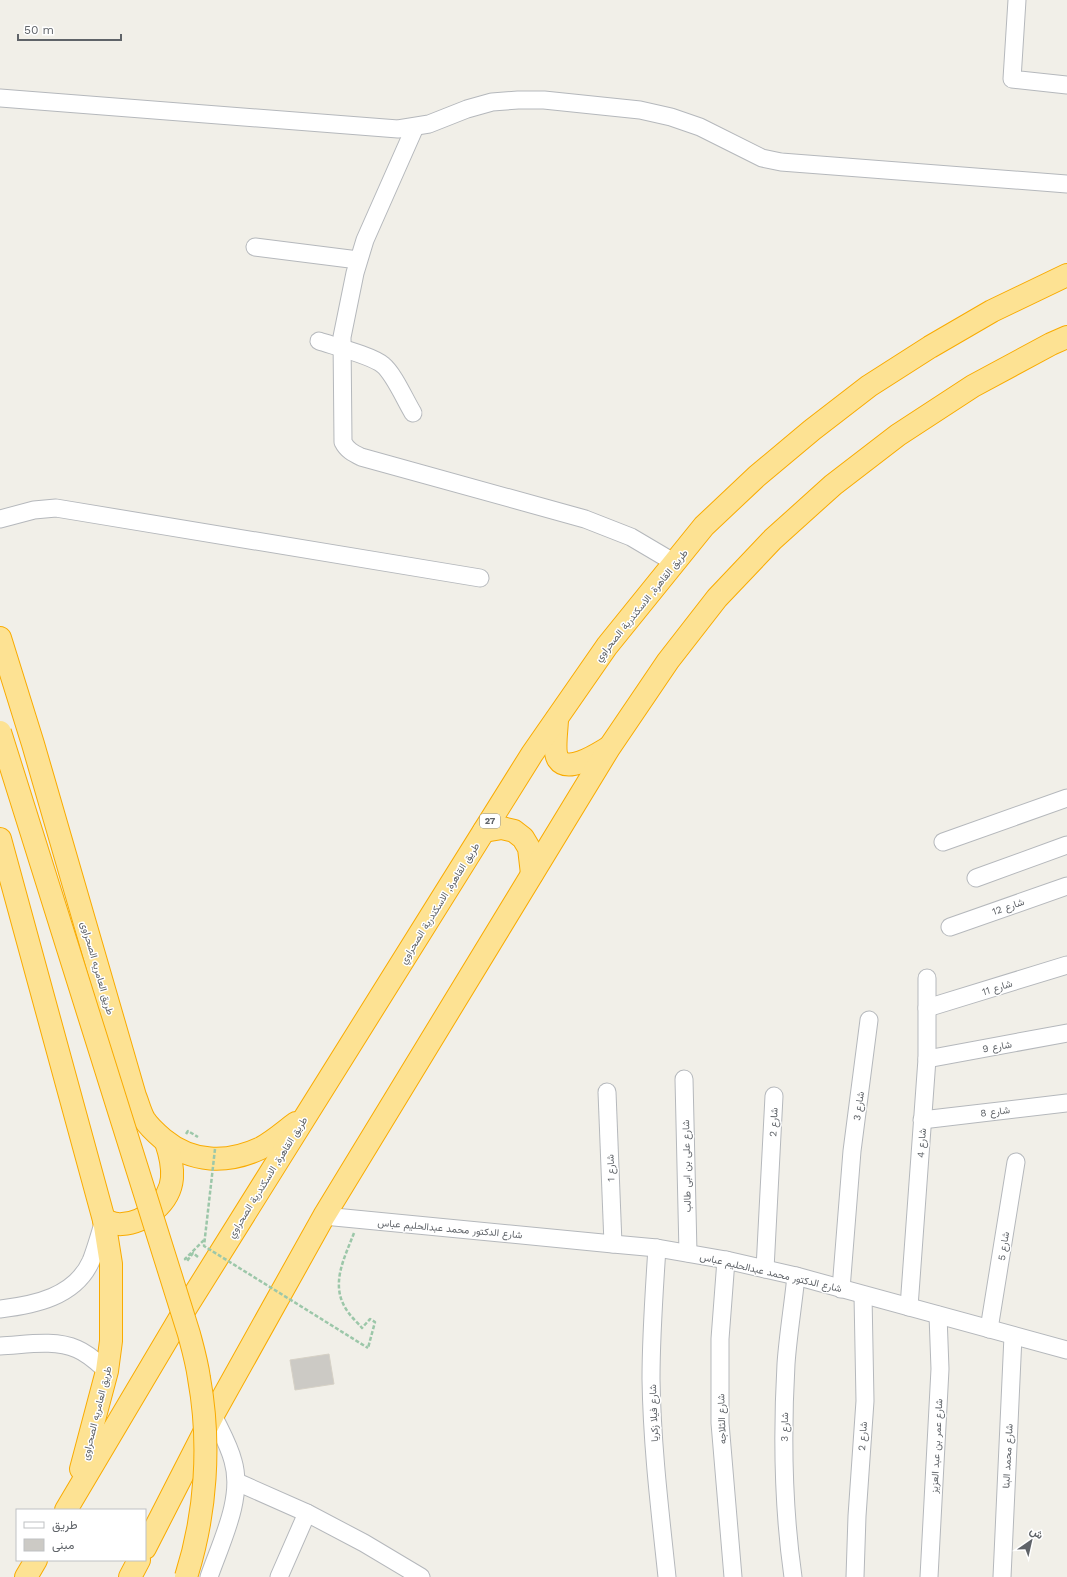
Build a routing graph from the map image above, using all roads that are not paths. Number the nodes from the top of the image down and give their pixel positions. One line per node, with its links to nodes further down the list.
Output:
1 (1017, 0): 2 (street)
2 (1067, 85)
3 (0, 98): 4 (street)
4 (415, 127): 5 (street); 7 (street)
5 (1067, 184)
6 (255, 247): 7 (street)
7 (358, 260): 11 (street)
8 (1067, 275): 14 (highway, طريق القاهرة, الاسكندرية الصحراوي / 27)
9 (1067, 337): 19 (highway)
10 (319, 341): 11 (street)
11 (341, 349): 12 (street); 14 (street)
12 (413, 413)
13 (0, 519): 15 (street)
14 (675, 563): 17 (highway, طريق القاهرة, الاسكندرية الصحراوي / 27)
15 (480, 578)
16 (0, 638): 41 (highway, طريق العامريه الصحراوى)
17 (557, 719): 19 (highway); 21 (highway, طريق القاهرة, الاسكندرية الصحراوي / 27)
18 (0, 732): 70 (highway, bridge)
19 (608, 748): 25 (highway)
20 (1067, 798): 23 (street)
21 (484, 831): 25 (highway, 27); 39 (highway, طريق القاهرة, الاسكندرية الصحراوي / 27)
22 (0, 839): 44 (highway, طريق العامريه الصحراوى)
23 (943, 842)
24 (1067, 845): 26 (street)
25 (532, 874): 43 (highway)
26 (976, 878)
27 (1067, 886): 28 (street, شارع 12)
28 (950, 927)
29 (1067, 965): 31 (street, شارع 11)
30 (927, 978): 31 (street, شارع 4)
31 (927, 1008): 34 (street, شارع 4)
32 (869, 1020): 51 (street, شارع 3)
33 (1067, 1033): 34 (street, شارع 9)
34 (927, 1059): 40 (street, شارع 4)
35 (684, 1079): 47 (street, شارع على بن ابى طالب)
36 (607, 1092): 45 (street, شارع 1)
37 (774, 1096): 49 (street, شارع 2)
38 (1067, 1103): 40 (street, شارع 8)
39 (305, 1116): 41 (highway, طريق العامريه الصحراوى); 63 (highway, طريق القاهرة, الاسكندرية الصحراوي / 27)
40 (922, 1120): 53 (street, شارع 4)
41 (166, 1142): 44 (highway)
42 (1016, 1162): 56 (street, شارع 5)
43 (324, 1216): 45 (street, شارع الدكتور محمد عبدالحليم عباس); 61 (highway)
44 (104, 1220): 54 (street); 60 (highway, طريق العامريه الصحراوى)
45 (613, 1244): 46 (street, شارع الدكتور محمد عبدالحليم عباس)
46 (657, 1248): 47 (street, شارع الدكتور محمد عبدالحليم عباس); 74 (street, شارع فيلا زكريا)
47 (688, 1254): 48 (street, شارع الدكتور محمد عبدالحليم عباس)
48 (726, 1260): 49 (street, شارع الدكتور محمد عبدالحليم عباس); 75 (street, شارع الثلاجه)
49 (765, 1269): 50 (street, شارع الدكتور محمد عبدالحليم عباس)
50 (796, 1276): 51 (street, شارع الدكتور محمد عبدالحليم عباس); 76 (street, شارع 3)
51 (841, 1289): 52 (street, شارع الدكتور محمد عبدالحليم عباس)
52 (863, 1295): 53 (street, شارع الدكتور محمد عبدالحليم عباس); 77 (street, شارع 2)
53 (909, 1307): 55 (street, شارع الدكتور محمد عبدالحليم عباس)
54 (0, 1309)
55 (938, 1315): 56 (street, شارع الدكتور محمد عبدالحليم عباس); 78 (street, شارع عمر بن عبد العزيز)
56 (990, 1329): 57 (street, شارع الدكتور محمد عبدالحليم عباس)
57 (1013, 1336): 59 (street, شارع الدكتور محمد عبدالحليم عباس); 79 (street, شارع محمد البنا)
58 (0, 1346): 60 (street)
59 (1067, 1350)
60 (107, 1371): 63 (highway, طريق العامريه الصحراوى)
61 (213, 1415): 62 (street); 65 (highway)
62 (237, 1482): 64 (street); 71 (street)
63 (70, 1503)
64 (307, 1513): 72 (street); 73 (street)
65 (146, 1546)
66 (35, 1561): 68 (highway)
67 (138, 1561): 69 (highway)
68 (26, 1577)
69 (130, 1577)
70 (186, 1577)
71 (209, 1577)
72 (279, 1577)
73 (421, 1577)
74 (667, 1577)
75 (733, 1577)
76 (793, 1577)
77 (855, 1577)
78 (929, 1577)
79 (1002, 1577)

